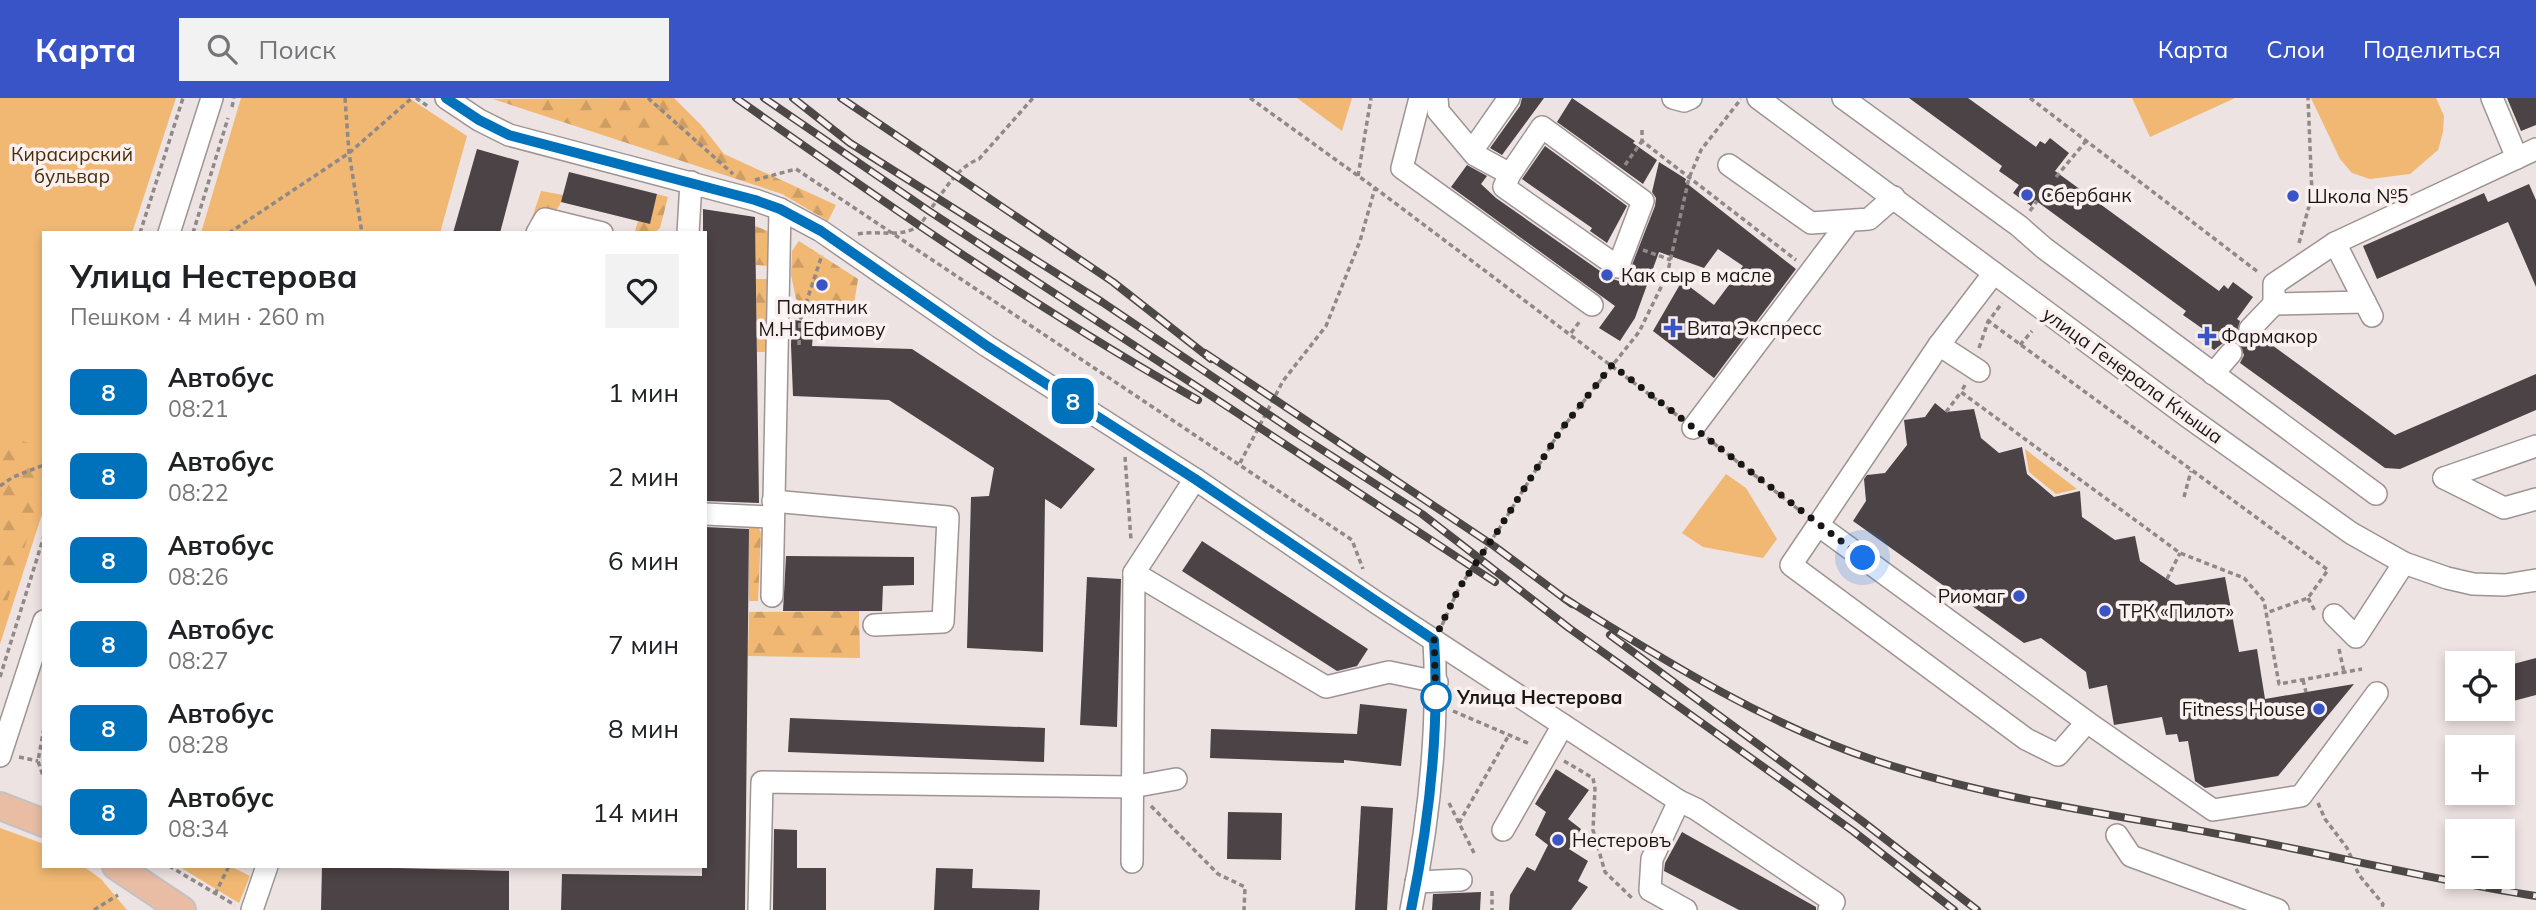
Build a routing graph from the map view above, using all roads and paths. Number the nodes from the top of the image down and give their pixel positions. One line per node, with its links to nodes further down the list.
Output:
1 (183, 98): 41 (path)
2 (212, 98): 42 (street)
3 (234, 98): 43 (path)
4 (345, 98): 26 (path)
5 (412, 98): 26 (path)
6 (446, 98): 35 (street)
7 (648, 98): 29 (path)
8 (1033, 98): 49 (path)
9 (1250, 98): 31 (path)
10 (1371, 98): 31 (path)
11 (1420, 98): 59 (street)
12 (1437, 98): 25 (street)
13 (1509, 98): 25 (street)
14 (1673, 98): 15 (street)
15 (1691, 98)
16 (1742, 98): 33 (path)
17 (1758, 98): 37 (street, улица Генерала Кныша)
18 (1843, 98): 70 (street)
19 (2030, 98): 24 (path)
20 (2308, 98): 54 (path)
21 (2492, 98): 27 (street)
22 (1642, 130): 23 (path)
23 (1642, 141): 33 (path); 34 (path)
24 (2087, 141): 32 (path); 58 (path)
25 (1472, 150): 30 (street)
26 (349, 153): 44 (path); 45 (path)
27 (2526, 153): 50 (street)
28 (1729, 165): 40 (street)
29 (734, 174)
30 (1510, 174): 34 (street); 51 (street)
31 (1358, 176): 36 (path)
32 (2056, 177)
33 (1689, 178): 53 (path); 55 (path)
34 (1614, 179): 51 (street)
35 (691, 182): 38 (street); 48 (street)
36 (1375, 188): 68 (path); 76 (path)
37 (1894, 197): 40 (street); 56 (street, улица Генерала Кныша)
38 (755, 200): 39 (street); 49 (path)
39 (780, 209): 79 (street); 84 (street)
40 (1849, 221): 55 (street)
41 (141, 231)
42 (170, 231)
43 (194, 231)
44 (232, 231)
45 (362, 231)
46 (538, 231): 47 (street)
47 (594, 231)
48 (688, 231)
49 (896, 234): 76 (path)
50 (2335, 243): 54 (street); 58 (street)
51 (1627, 244): 53 (path)
52 (823, 254): 66 (path)
53 (1671, 260): 68 (path)
54 (2300, 267): 58 (street)
55 (1812, 272): 73 (street)
56 (1994, 273): 57 (street); 89 (street, улица Генерала Кныша)
57 (1978, 293): 61 (path); 64 (street)
58 (2274, 294): 62 (street)
59 (1592, 305)
60 (2000, 307): 61 (path)
61 (1988, 322): 65 (path); 69 (path)
62 (2250, 329)
63 (2032, 331): 65 (path)
64 (1939, 345): 69 (street); 86 (street)
65 (2020, 345): 78 (path)
66 (799, 346)
67 (2231, 353): 70 (street)
68 (1612, 365): 73 (path); 99 (path)
69 (1976, 369): 71 (path)
70 (2213, 374): 81 (street)
71 (1961, 392): 72 (path); 88 (path)
72 (1946, 412)
73 (1693, 428): 86 (path)
74 (2536, 446): 83 (street)
75 (1125, 452): 90 (path)
76 (1239, 464): 94 (path)
77 (42, 465): 80 (path)
78 (2191, 471): 82 (path); 95 (path)
79 (1195, 479): 90 (street); 94 (street)
80 (0, 486)
81 (2376, 494)
82 (2184, 497)
83 (2536, 499)
84 (773, 509): 85 (street); 93 (street); 97 (street)
85 (707, 514)
86 (1818, 525): 107 (street); 107 (street)
87 (42, 542): 101 (path)
88 (2180, 553): 91 (path); 95 (path)
89 (2404, 563): 92 (street, улица Генерала Кныша); 96 (street)
90 (1134, 573): 103 (street); 116 (street)
91 (2167, 579)
92 (2536, 580)
93 (772, 596)
94 (1377, 603): 99 (street)
95 (2266, 613): 102 (path)
96 (2333, 615)
97 (874, 625)
98 (42, 627): 112 (street)
99 (1434, 640): 103 (street); 108 (street)
100 (2362, 669): 102 (path)
101 (0, 677)
102 (2303, 680): 104 (path)
103 (1437, 682): 106 (street)
104 (2306, 692)
105 (2377, 693): 115 (street)
106 (1436, 704): 109 (path); 131 (street)
107 (2087, 722): 115 (street)
108 (1563, 725): 111 (street); 118 (street)
109 (1509, 735): 111 (path); 121 (path)
110 (42, 738): 113 (path)
111 (1548, 751): 122 (street); 135 (path)
112 (0, 755)
113 (42, 774)
114 (1176, 779): 116 (street)
115 (2310, 785): 147 (path)
116 (1132, 787): 125 (street); 141 (street); 142 (path)
117 (1448, 801): 121 (path)
118 (1679, 801): 136 (street); 145 (street)
119 (0, 806): 120 (main road)
120 (42, 822)
121 (1459, 822): 124 (path)
122 (1503, 830)
123 (2117, 835): 146 (street)
124 (1475, 855)
125 (1132, 862)
126 (120, 868): 138 (main road)
127 (172, 868): 133 (path)
128 (228, 868): 133 (path)
129 (266, 868): 140 (street)
130 (1461, 880): 131 (street)
131 (1416, 883): 143 (street)
132 (1492, 891): 144 (path)
133 (215, 894): 139 (path)
134 (118, 895): 137 (path)
135 (1634, 901)
136 (1672, 907)
137 (94, 910)
138 (182, 910)
139 (243, 910)
140 (252, 910)
141 (759, 910)
142 (1244, 910)
143 (1411, 910)
144 (1492, 910)
145 (1829, 910)
146 (2278, 910)
147 (2381, 910)

